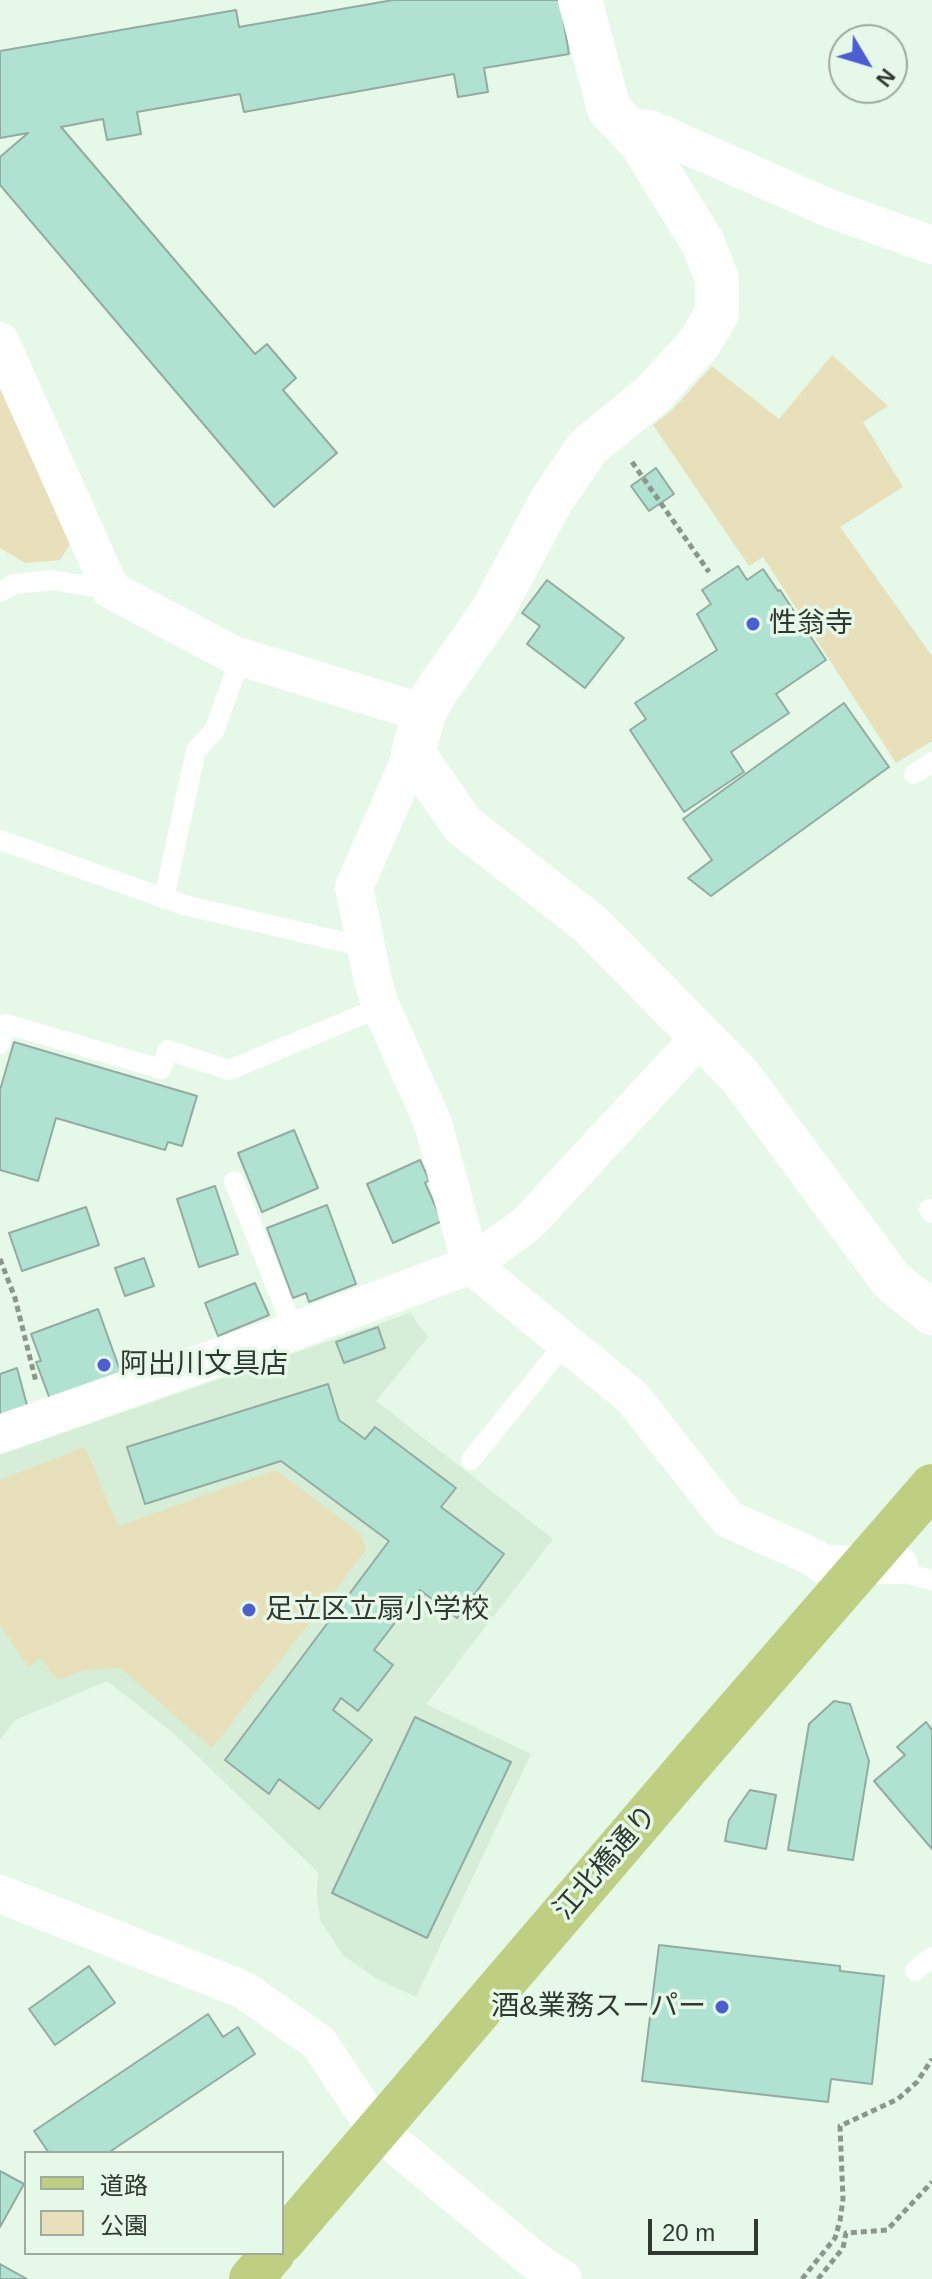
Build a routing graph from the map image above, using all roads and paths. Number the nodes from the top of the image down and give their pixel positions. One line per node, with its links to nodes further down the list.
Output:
1 (580, 0): 2 (street)
2 (625, 126): 3 (street); 10 (street)
3 (932, 245)
4 (0, 341): 7 (street)
5 (630, 460): 6 (path)
6 (709, 572)
7 (111, 590): 8 (lane); 9 (street)
8 (0, 592)
9 (241, 657): 10 (street); 14 (lane)
10 (419, 733): 15 (street); 17 (street)
11 (932, 762): 12 (lane)
12 (914, 774)
13 (0, 840): 14 (lane)
14 (164, 899): 15 (lane)
15 (365, 947): 16 (street)
16 (381, 1007): 18 (lane); 21 (street)
17 (701, 1036): 21 (street); 22 (street)
18 (0, 1044)
19 (234, 1181): 23 (lane)
20 (0, 1259): 25 (path)
21 (471, 1265): 23 (street); 24 (street)
22 (932, 1313)
23 (294, 1331): 25 (street)
24 (566, 1342): 27 (lane); 29 (street)
25 (44, 1418): 26 (street)
26 (0, 1434)
27 (471, 1460)
28 (932, 1486): 29 (main road, 江北橋通り)
29 (898, 1570): 34 (main road, 江北橋通り)
30 (0, 1894): 34 (street)
31 (932, 1957): 32 (lane)
32 (915, 1971)
33 (932, 2059): 40 (path)
34 (376, 2129): 36 (main road, 江北橋通り); 39 (street)
35 (932, 2182): 41 (path)
36 (284, 2240)
37 (271, 2255): 38 (main road)
38 (251, 2279)
39 (563, 2279)
40 (802, 2279)
41 (818, 2279)

